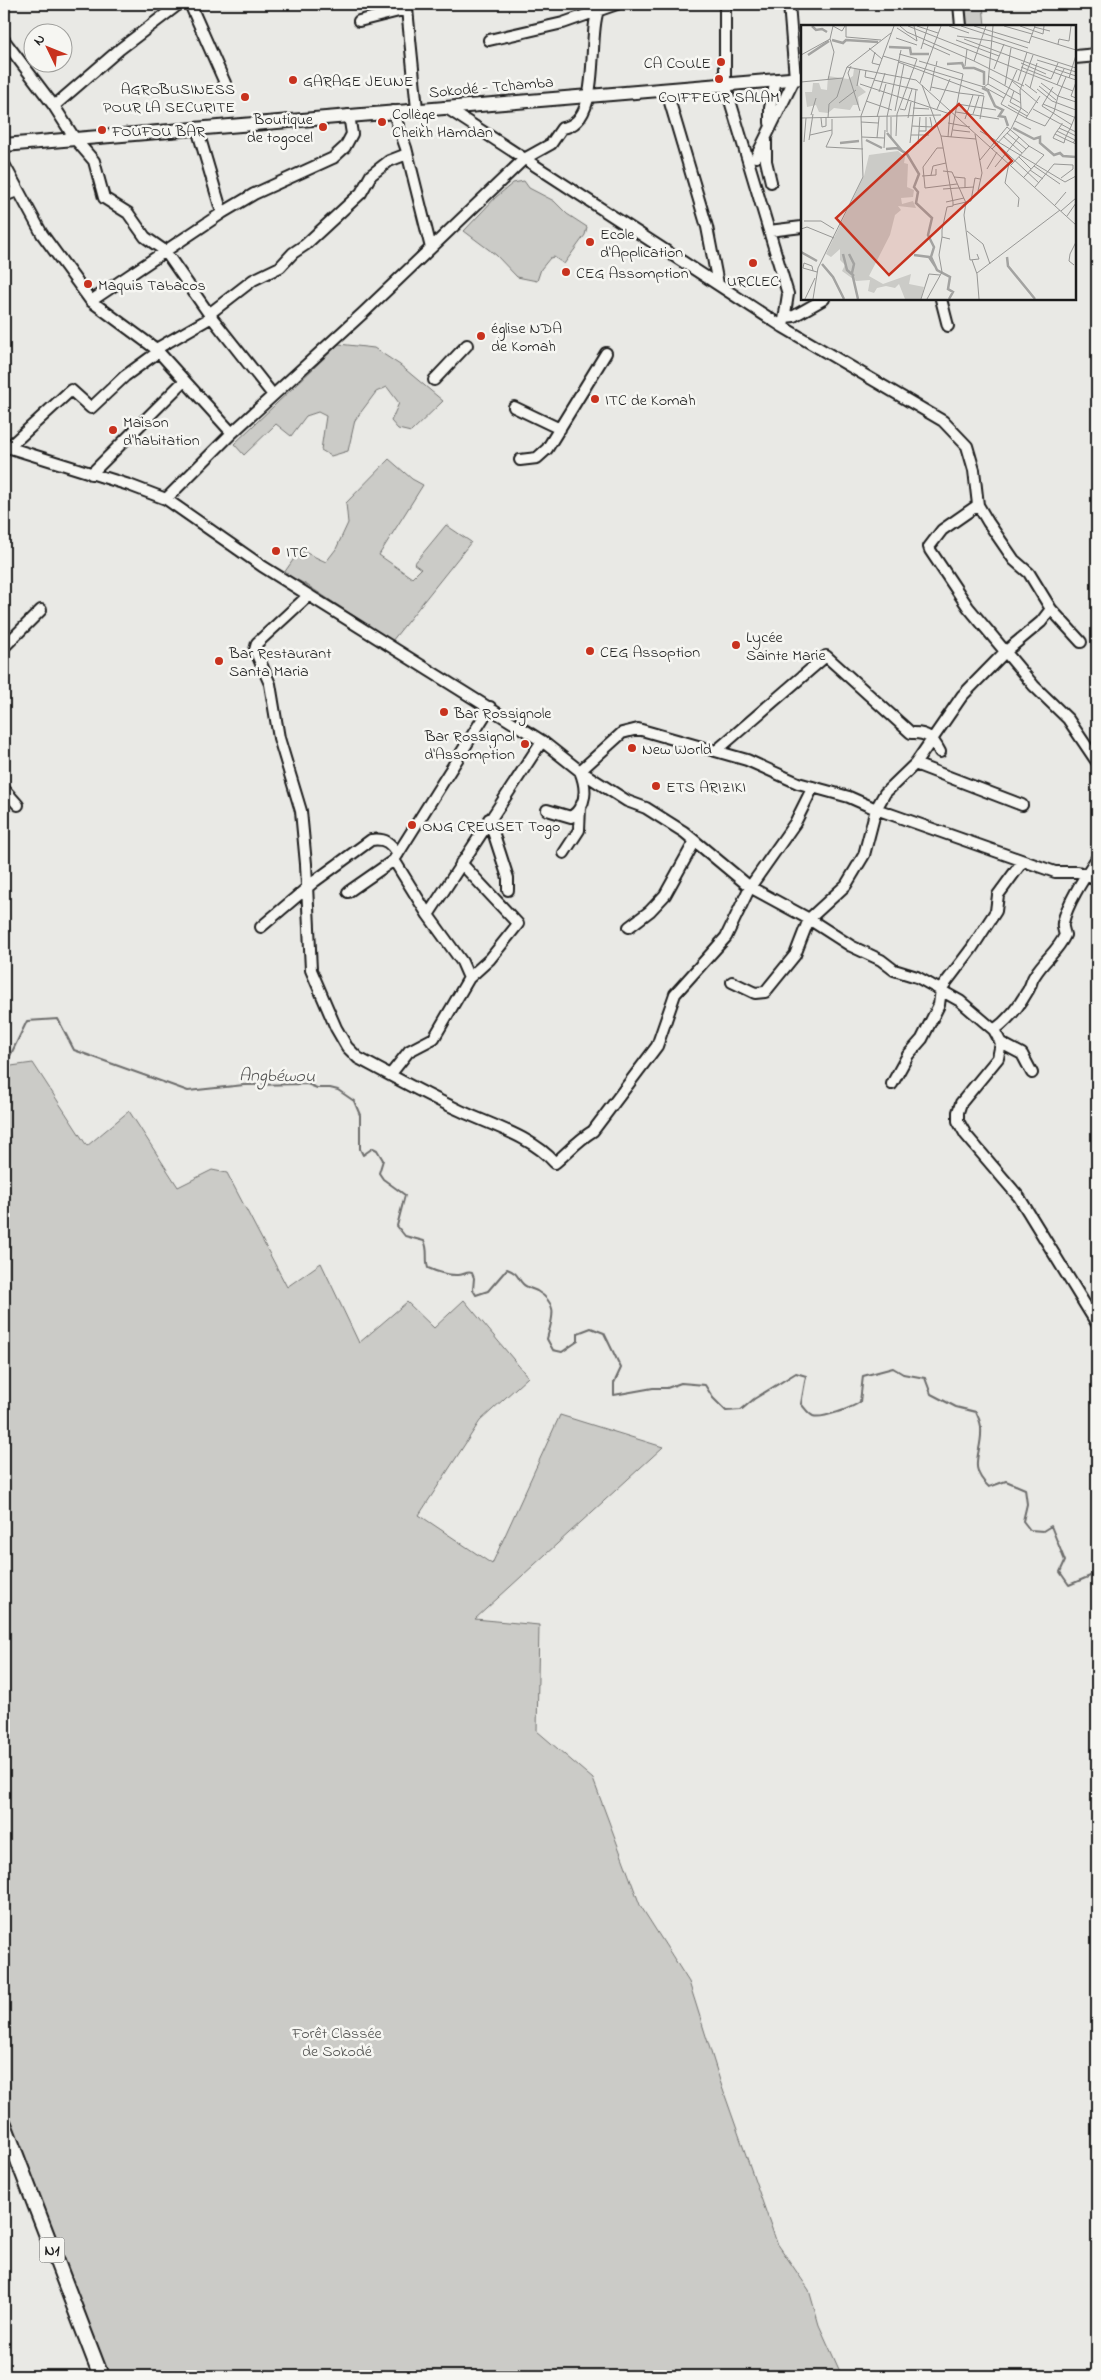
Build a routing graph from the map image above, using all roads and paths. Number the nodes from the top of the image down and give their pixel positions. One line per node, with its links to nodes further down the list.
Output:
1 (179, 4): 21 (street)
2 (190, 4): 17 (street)
3 (617, 4): 8 (street)
4 (725, 4): 18 (street)
5 (789, 4): 15 (street)
6 (959, 4): 10 (street)
7 (407, 6): 9 (street); 23 (street)
8 (598, 10): 12 (street); 20 (street)
9 (359, 21)
10 (961, 25)
11 (4, 40): 21 (street)
12 (489, 40)
13 (1097, 56): 14 (main road)
14 (1076, 57)
15 (798, 78): 16 (main road, Sokodé - Tchamba); 27 (street)
16 (776, 80): 18 (main road, Sokodé - Tchamba); 27 (street)
17 (224, 83)
18 (725, 84): 19 (main road, Sokodé - Tchamba); 31 (street)
19 (666, 89): 20 (main road, Sokodé - Tchamba); 43 (street)
20 (589, 95): 22 (main road, Sokodé - Tchamba); 32 (street)
21 (54, 106): 28 (street)
22 (444, 106): 23 (main road, Sokodé - Tchamba); 32 (street)
23 (417, 109): 24 (main road, Sokodé - Tchamba)
24 (393, 111): 25 (main road, Sokodé - Tchamba); 30 (street)
25 (349, 115): 28 (main road, Sokodé - Tchamba); 38 (street)
26 (199, 135): 38 (street)
27 (766, 138): 31 (street); 33 (street)
28 (74, 139): 29 (main road, Sokodé - Tchamba); 42 (street)
29 (4, 145)
30 (408, 154): 41 (street); 47 (street)
31 (751, 156): 33 (street); 40 (street)
32 (524, 159): 41 (street); 43 (street)
33 (766, 161): 35 (street)
34 (4, 164): 36 (street)
35 (771, 182)
36 (17, 191): 37 (street); 46 (street)
37 (4, 196)
38 (222, 213): 42 (street)
39 (801, 227): 40 (street)
40 (768, 230): 48 (street)
41 (431, 248): 55 (street)
42 (165, 252): 46 (street); 47 (street)
43 (718, 284): 48 (street)
44 (822, 300): 48 (street)
45 (940, 300): 49 (street)
46 (91, 301): 51 (street)
47 (210, 316): 51 (street); 55 (street)
48 (784, 322): 63 (street)
49 (948, 326)
50 (468, 345): 53 (street)
51 (157, 351): 54 (street); 59 (street)
52 (606, 353): 57 (street)
53 (434, 380)
54 (184, 381): 58 (street); 61 (street)
55 (273, 395): 58 (street)
56 (514, 407): 57 (street)
57 (560, 429): 60 (street)
58 (232, 433): 62 (street)
59 (6, 447): 61 (street)
60 (520, 460)
61 (91, 474): 62 (street)
62 (166, 499): 64 (street)
63 (978, 505): 65 (street); 69 (street)
64 (309, 595): 70 (street); 97 (street)
65 (1050, 609): 67 (street); 69 (street)
66 (41, 610): 68 (street)
67 (1082, 642)
68 (4, 647)
69 (1005, 652): 71 (street); 75 (street)
70 (490, 707): 72 (street); 89 (street)
71 (933, 739): 73 (street); 74 (street); 76 (street)
72 (542, 741): 77 (street); 85 (street)
73 (716, 751): 77 (street); 78 (street)
74 (940, 752)
75 (1097, 762)
76 (916, 764): 80 (street); 83 (street)
77 (580, 771): 82 (street); 86 (street)
78 (813, 787): 83 (street); 88 (street)
79 (4, 790): 81 (street)
80 (1022, 804)
81 (18, 805)
82 (580, 807): 84 (street); 87 (street)
83 (876, 809): 91 (street); 101 (street)
84 (548, 810)
85 (489, 819): 92 (street); 98 (street)
86 (695, 841): 93 (street); 103 (street)
87 (564, 853)
88 (773, 854): 93 (street); 96 (street)
89 (396, 857): 97 (street); 99 (street); 100 (street)
90 (1097, 858): 94 (street)
91 (1023, 861): 94 (street); 106 (street)
92 (461, 863): 100 (street); 104 (street)
93 (733, 873): 96 (street)
94 (1086, 875): 95 (street); 107 (street)
95 (1097, 880)
96 (750, 887): 101 (street); 110 (street)
97 (306, 888): 102 (street); 110 (street)
98 (508, 890)
99 (348, 892)
100 (428, 915): 104 (street)
101 (809, 919): 105 (street); 106 (street)
102 (261, 927)
103 (628, 927)
104 (469, 978): 110 (street)
105 (732, 982)
106 (940, 989): 107 (street); 111 (street)
107 (994, 1030): 108 (street)
108 (1001, 1043): 109 (street); 112 (street)
109 (1032, 1073)
110 (390, 1075)
111 (892, 1084)
112 (1097, 1324)
113 (4, 2124): 114 (highway, N1)
114 (101, 2376)

